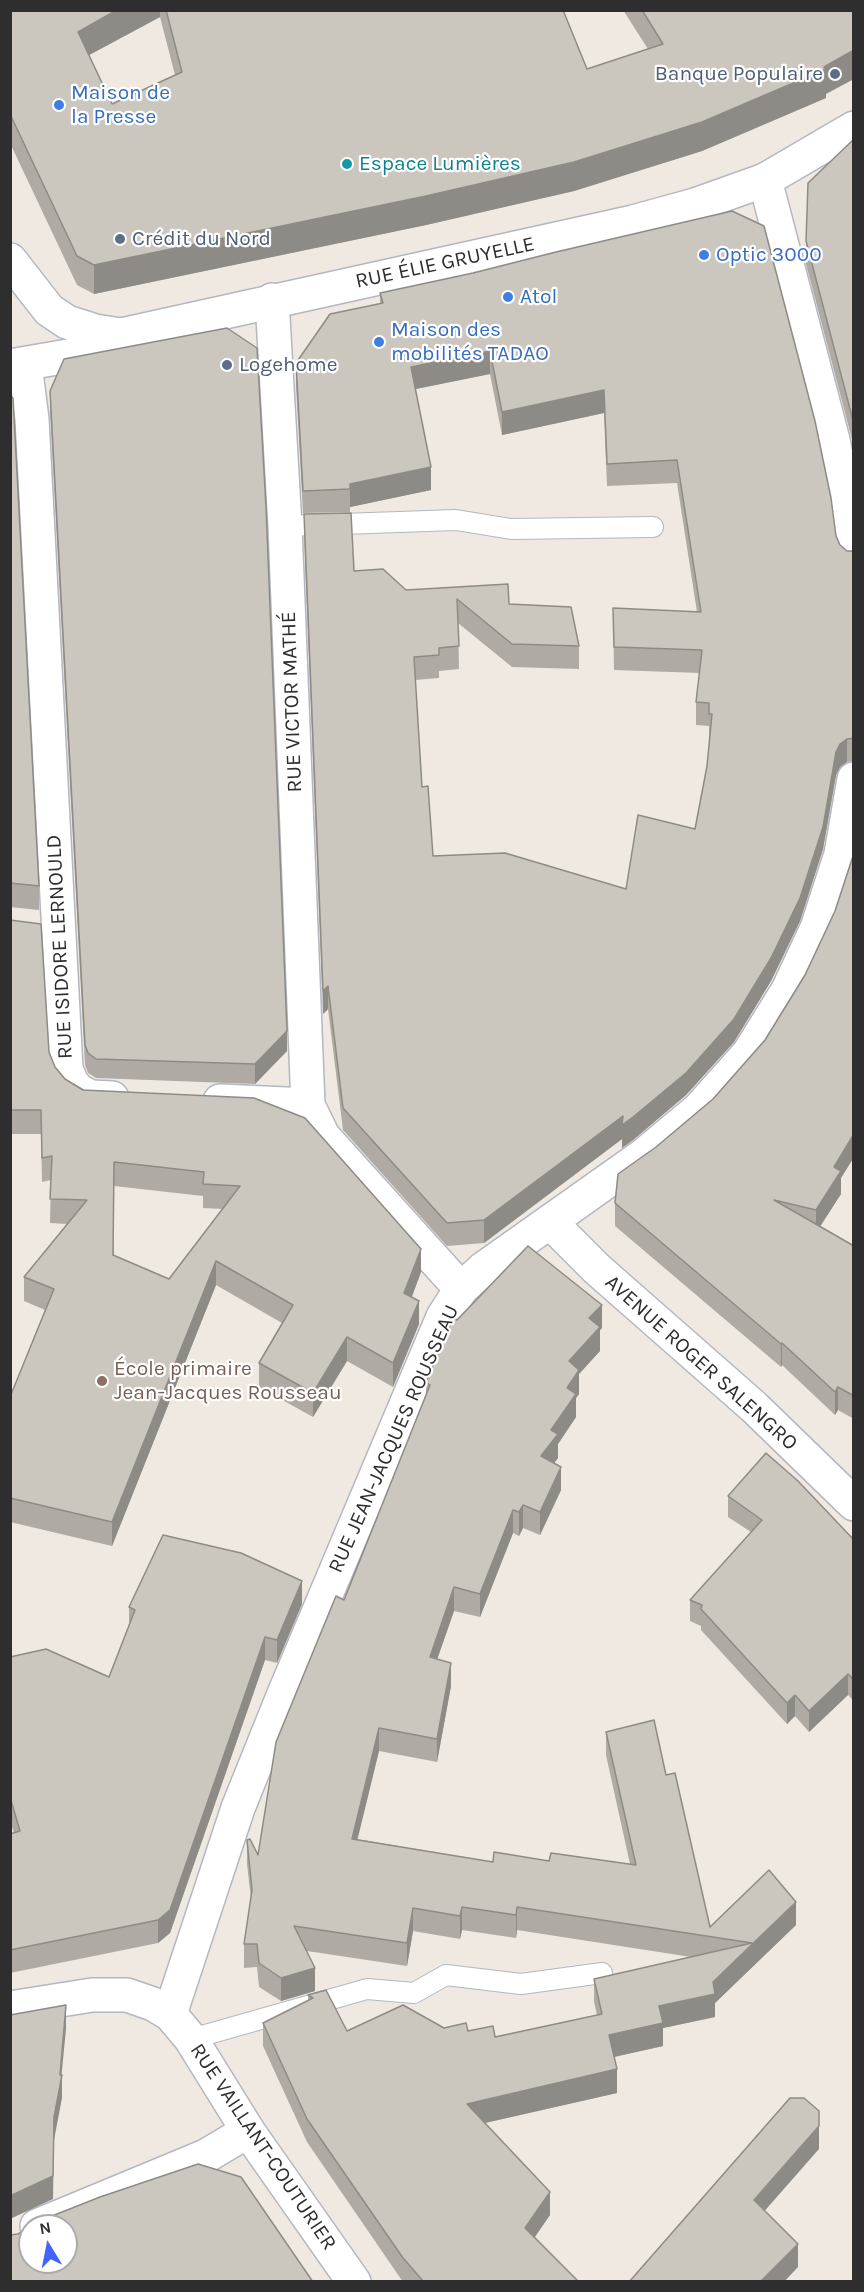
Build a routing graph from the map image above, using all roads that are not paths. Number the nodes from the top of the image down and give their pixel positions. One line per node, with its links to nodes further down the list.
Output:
1 (854, 128): 2 (street, RUE ÉLIE GRUYELLE)
2 (765, 180): 4 (street, RUE ÉLIE GRUYELLE); 9 (street)
3 (10, 260): 5 (street)
4 (272, 300): 5 (street, RUE ÉLIE GRUYELLE); 7 (street, RUE VICTOR MATHÉ)
5 (121, 335): 6 (street, RUE ÉLIE GRUYELLE)
6 (18, 365): 11 (street, RUE ISIDORE LERNOULD)
7 (285, 526): 8 (lane); 13 (street, RUE VICTOR MATHÉ)
8 (653, 527)
9 (854, 556)
10 (854, 779): 14 (street, RUE JEAN-JACQUES ROUSSEAU)
11 (136, 1099)
12 (193, 1100): 13 (street)
13 (308, 1105): 15 (street)
14 (550, 1222): 15 (street, RUE JEAN-JACQUES ROUSSEAU); 16 (street, AVENUE ROGER SALENGRO)
15 (461, 1289): 19 (street, RUE JEAN-JACQUES ROUSSEAU)
16 (854, 1504)
17 (602, 1973): 20 (lane)
18 (10, 2008): 19 (street)
19 (170, 2014): 20 (street, RUE VAILLANT-COUTURIER)
20 (191, 2039): 21 (street, RUE VAILLANT-COUTURIER)
21 (248, 2131): 22 (street); 23 (street, RUE VAILLANT-COUTURIER)
22 (66, 2214)
23 (354, 2282)

